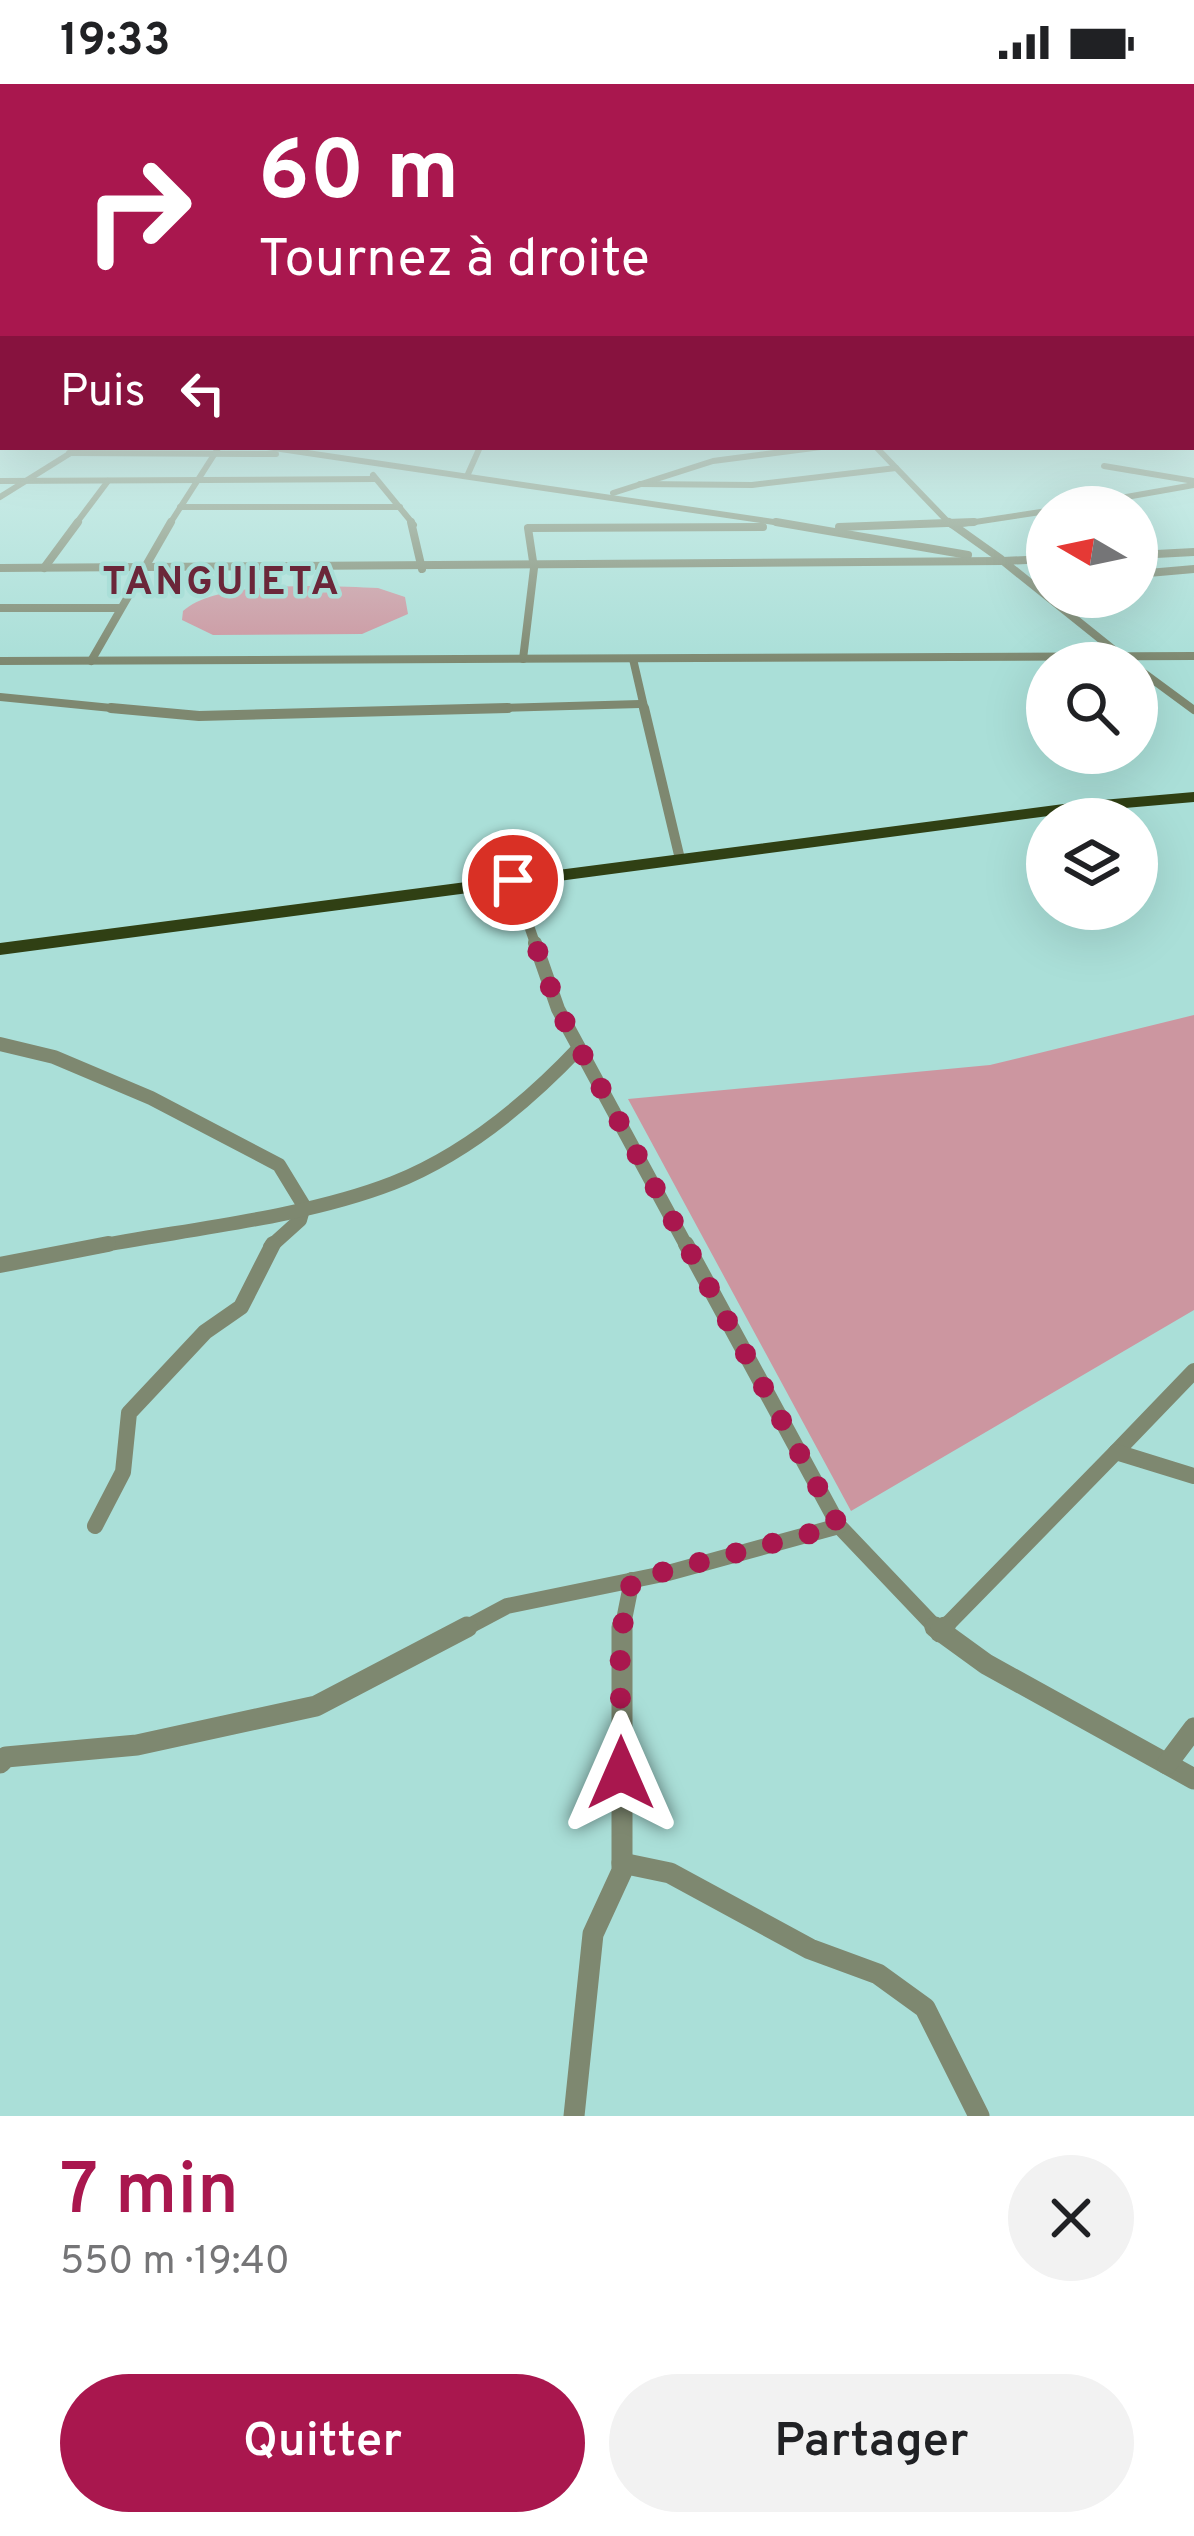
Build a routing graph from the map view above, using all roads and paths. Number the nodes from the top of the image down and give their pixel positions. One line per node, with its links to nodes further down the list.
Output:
1 (34, 474): 11 (street)
2 (201, 474): 13 (street)
3 (372, 474): 9 (street)
4 (474, 474): 17 (street)
5 (672, 474): 15 (street)
6 (847, 474): 15 (street)
7 (902, 474): 22 (street)
8 (1145, 474): 14 (street)
9 (375, 479): 13 (street); 20 (street)
10 (0, 481): 11 (street)
11 (22, 481): 12 (street); 18 (street)
12 (108, 481): 13 (street); 30 (street)
13 (198, 481): 19 (street)
14 (1194, 483): 16 (street)
15 (640, 484): 17 (street)
16 (1158, 490)
17 (608, 494): 23 (street)
18 (0, 496)
19 (180, 507): 20 (street); 28 (street)
20 (400, 507): 32 (street)
21 (1026, 514): 22 (street)
22 (952, 526): 23 (street); 27 (street)
23 (805, 527): 27 (street); 31 (street)
24 (1194, 552): 25 (street)
25 (1158, 554)
26 (1026, 560): 27 (street)
27 (1003, 561): 31 (street); 35 (street)
28 (143, 567): 30 (street); 32 (street); 37 (street)
29 (0, 568): 30 (street)
30 (44, 568)
31 (534, 568): 32 (street); 44 (street)
32 (422, 569)
33 (1194, 569): 34 (street)
34 (1158, 572)
35 (1026, 581)
36 (0, 608): 37 (street)
37 (119, 608): 46 (street)
38 (1072, 618): 39 (street)
39 (1102, 642)
40 (1026, 656): 43 (street)
41 (1158, 656): 42 (street)
42 (1194, 656)
43 (633, 658): 44 (street); 49 (street)
44 (523, 659): 46 (street)
45 (0, 661): 46 (street)
46 (91, 661)
47 (1158, 683): 50 (street)
48 (0, 697): 49 (street)
49 (640, 704): 56 (street)
50 (1194, 710)
51 (1194, 786): 53 (highway)
52 (1194, 796): 54 (highway)
53 (1108, 798)
54 (1158, 799)
55 (1026, 814): 56 (highway)
56 (680, 859): 57 (highway)
57 (513, 880): 58 (highway); 60 (street)
58 (0, 949)
59 (0, 1044): 61 (street)
60 (579, 1048): 61 (street); 67 (street)
61 (304, 1206): 62 (street); 66 (street)
62 (0, 1265)
63 (1194, 1371): 64 (street)
64 (1116, 1453): 65 (street); 69 (street)
65 (1194, 1476)
66 (95, 1526)
67 (839, 1526): 68 (street); 69 (street)
68 (632, 1580): 71 (street); 74 (street)
69 (940, 1632): 72 (street)
70 (1194, 1728): 72 (street)
71 (0, 1763)
72 (1167, 1764): 73 (street)
73 (1194, 1779)
74 (622, 1863): 75 (street); 76 (street)
75 (574, 2116)
76 (979, 2116)

